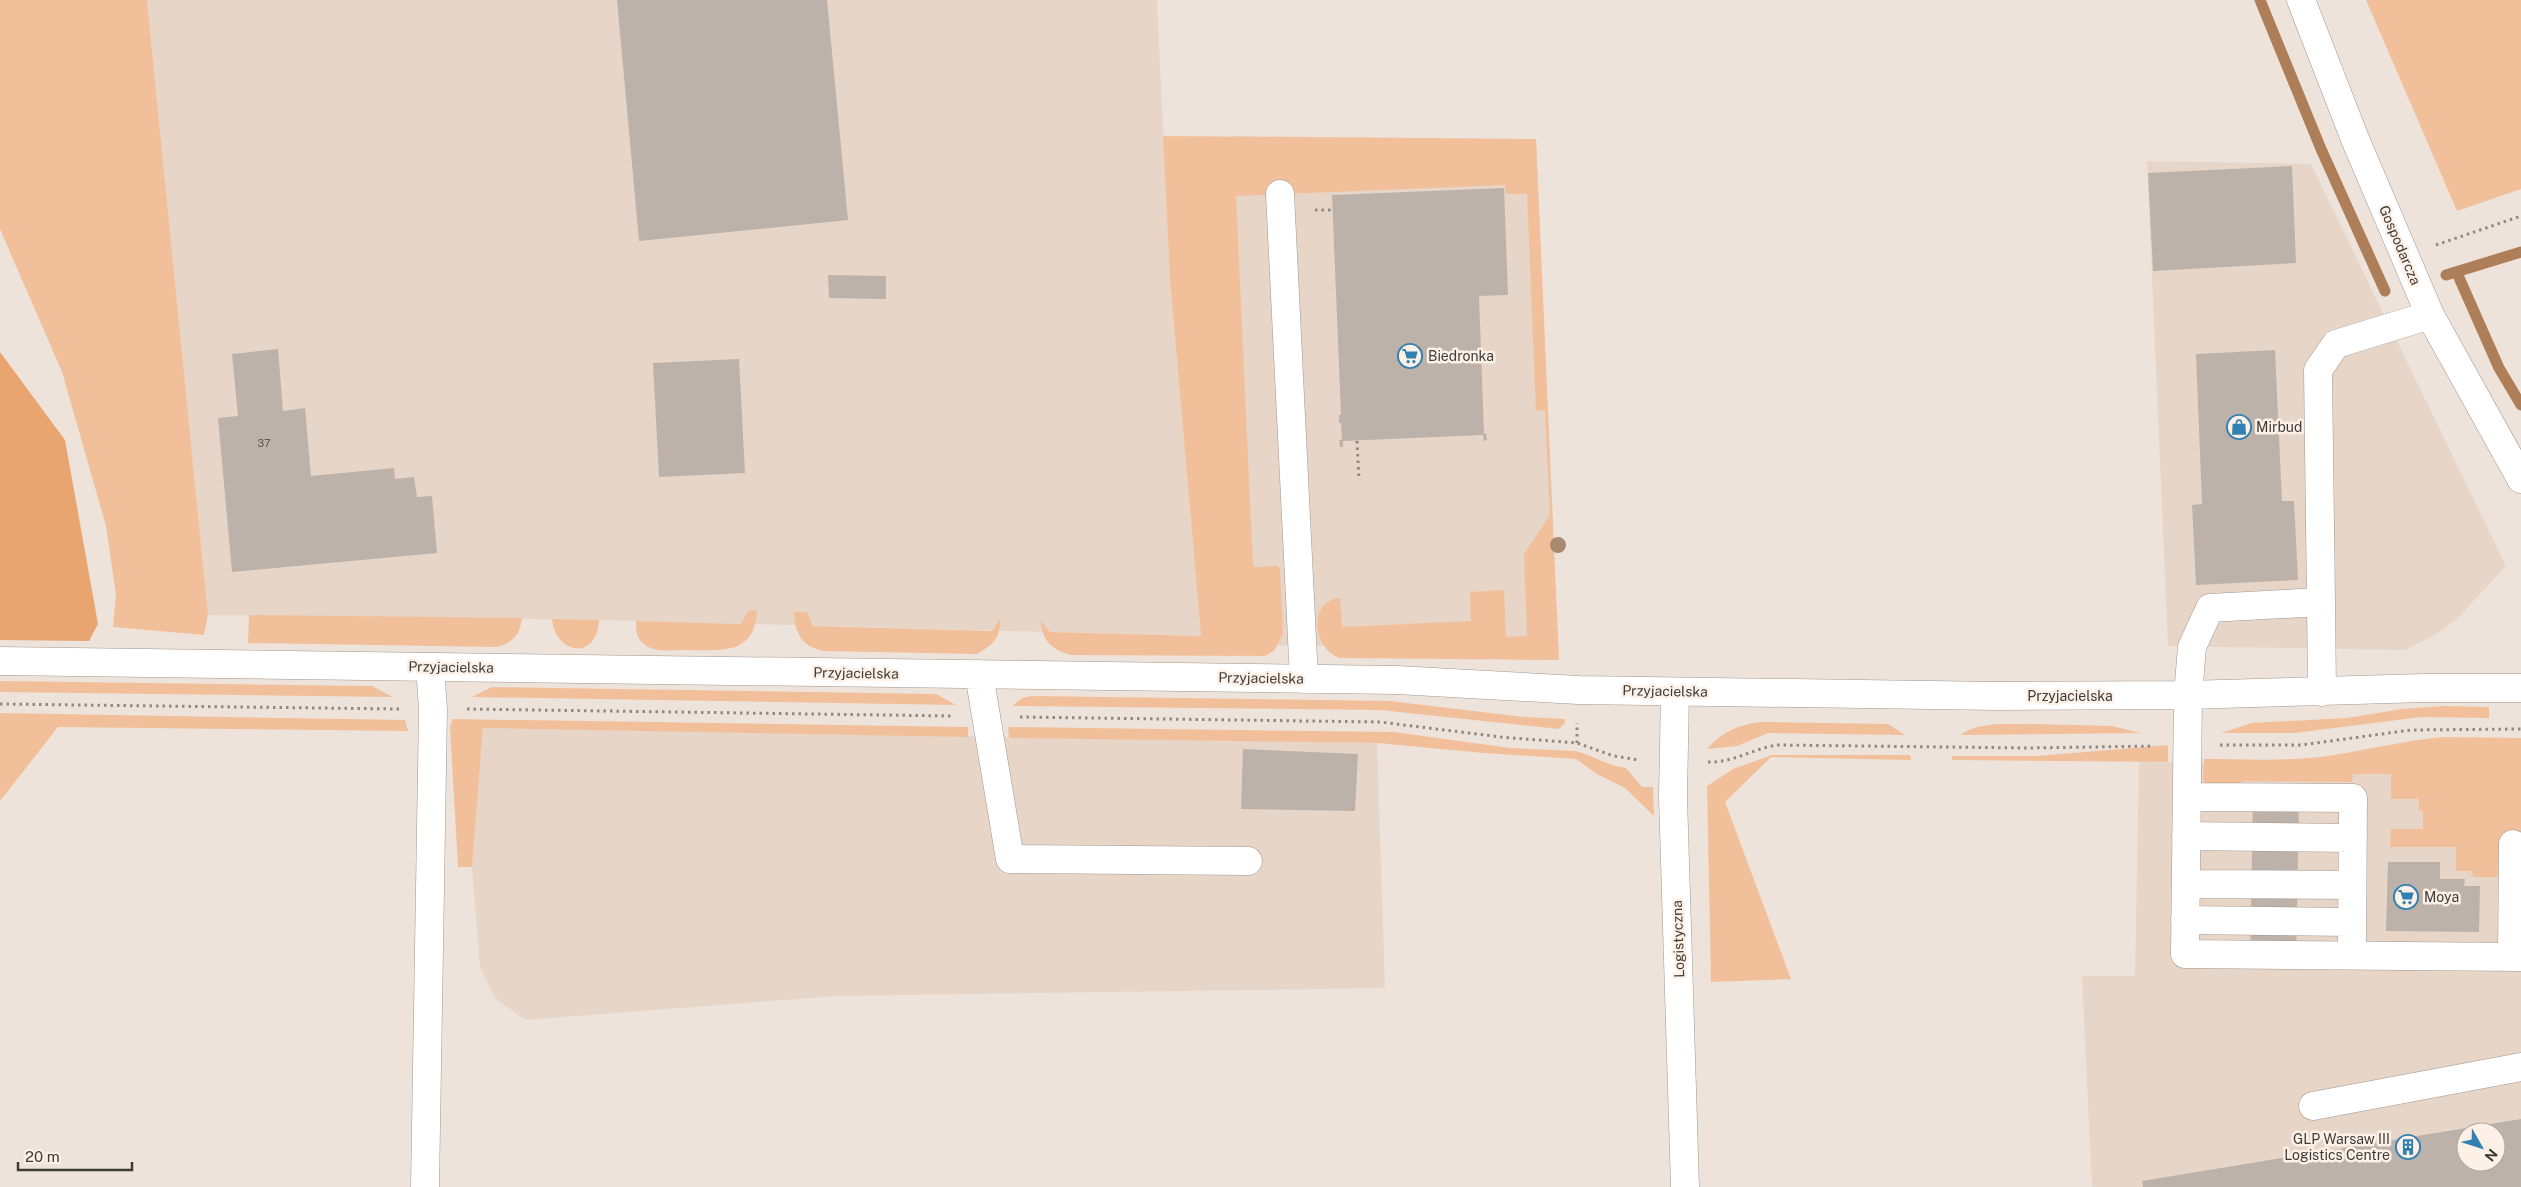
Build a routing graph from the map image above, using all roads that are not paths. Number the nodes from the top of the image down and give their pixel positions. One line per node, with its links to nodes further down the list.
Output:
1 (2301, 0): 3 (street, Gospodarcza)
2 (1280, 194): 9 (street)
3 (2430, 315): 4 (street, Gospodarcza); 5 (street)
4 (2521, 479)
5 (2321, 602): 12 (street); 13 (street)
6 (0, 661): 7 (street, Przyjacielska)
7 (430, 667): 8 (street, Przyjacielska); 27 (street)
8 (979, 674): 9 (street, Przyjacielska); 18 (street)
9 (1304, 678): 11 (street, Przyjacielska)
10 (2521, 688): 12 (street, Przyjacielska)
11 (1675, 692): 13 (street, Przyjacielska); 28 (street, Logistyczna)
12 (2322, 692): 13 (street, Przyjacielska)
13 (2188, 695): 14 (street)
14 (2187, 797): 15 (street); 16 (street)
15 (2186, 836): 16 (street); 19 (street)
16 (2353, 838): 20 (street)
17 (2514, 844): 24 (street)
18 (1248, 862)
19 (2186, 884): 20 (street); 21 (street)
20 (2352, 886): 22 (street)
21 (2185, 920): 22 (street); 23 (street)
22 (2352, 922): 23 (street)
23 (2352, 955): 24 (street)
24 (2516, 957)
25 (2521, 1067): 26 (street)
26 (2313, 1106)
27 (425, 1187)
28 (1685, 1187)

